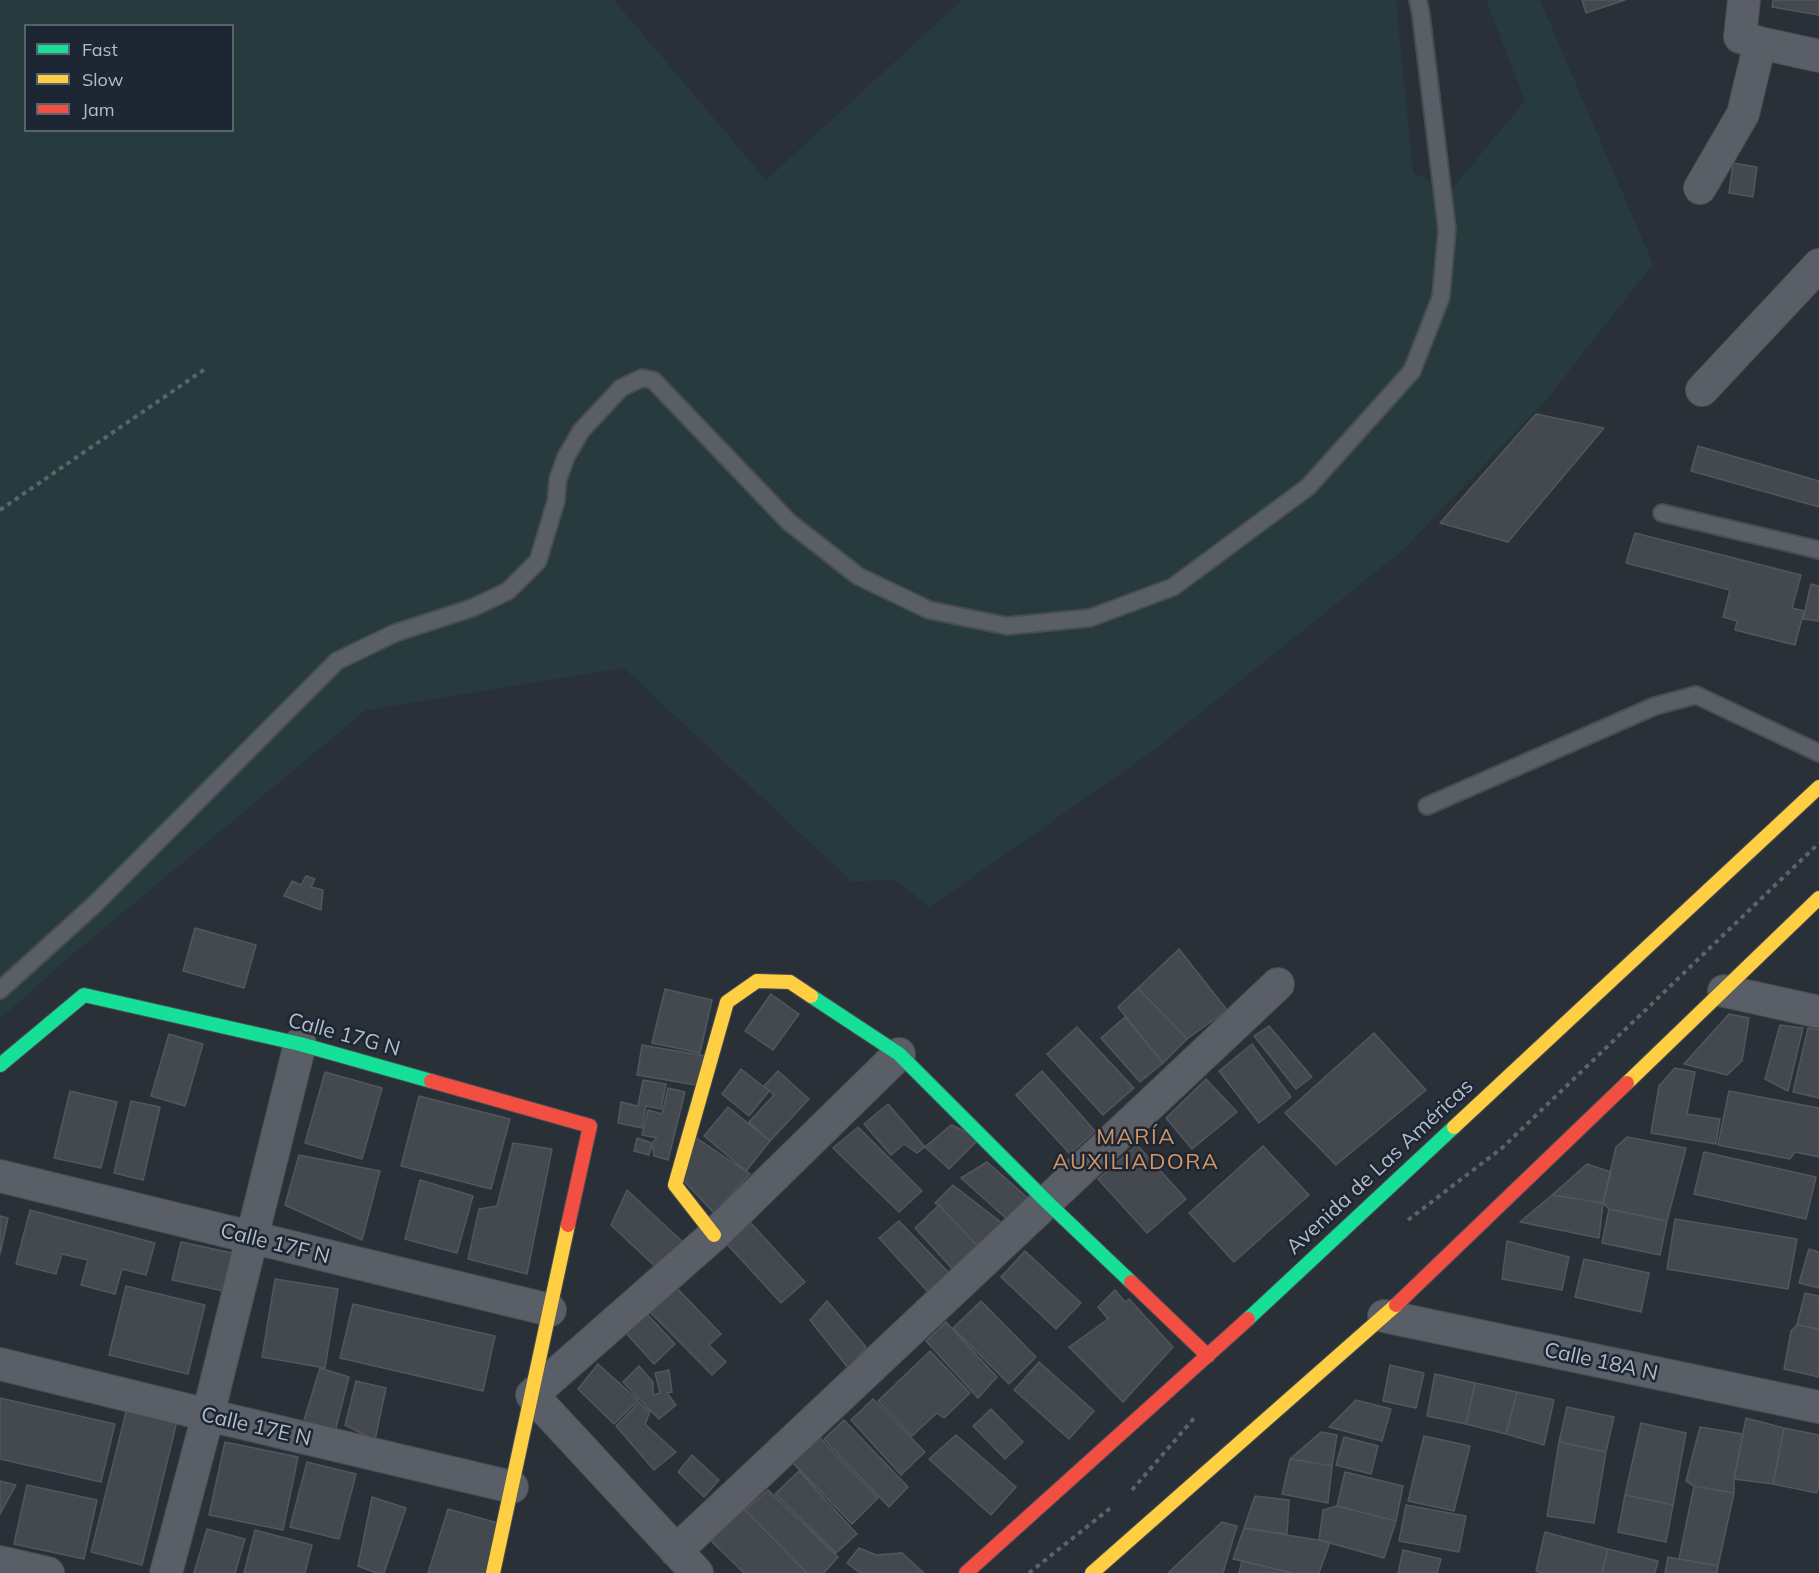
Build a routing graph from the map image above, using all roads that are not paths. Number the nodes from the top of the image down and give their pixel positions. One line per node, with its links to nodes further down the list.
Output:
1 (1418, 0): 15 (lane)
2 (1744, 0): 3 (street)
3 (1750, 40): 4 (street); 5 (street)
4 (1819, 56)
5 (1700, 189)
6 (1819, 265): 7 (street)
7 (1702, 390)
8 (1662, 513): 9 (lane)
9 (1819, 550)
10 (1819, 753): 12 (lane)
11 (1819, 787): 27 (main road, Avenida de Las Américas)
12 (1427, 806)
13 (1819, 898): 16 (main road)
14 (1278, 984): 22 (street)
15 (0, 990)
16 (1724, 991): 17 (street); 26 (main road)
17 (1819, 1012)
18 (300, 1044): 20 (main road, Calle 17G N); 24 (street); 25 (main road, Calle 17G N)
19 (899, 1054): 22 (main road); 23 (street); 23 (main road)
20 (0, 1065)
21 (0, 1176): 24 (street, Calle 17F N)
22 (1047, 1202): 27 (main road); 33 (street)
23 (714, 1235): 29 (street)
24 (251, 1238): 25 (street, Calle 17F N); 31 (street)
25 (550, 1310): 29 (main road)
26 (1384, 1316): 30 (street, Calle 18A N); 40 (main road)
27 (1209, 1356): 39 (main road, Avenida de Las Américas)
28 (0, 1364): 31 (street, Calle 17E N)
29 (532, 1395): 32 (main road); 33 (street)
30 (1819, 1407)
31 (208, 1415): 32 (street, Calle 17E N); 36 (street)
32 (512, 1487): 37 (main road)
33 (676, 1551): 38 (street)
34 (0, 1562): 35 (street)
35 (48, 1573)
36 (166, 1573)
37 (493, 1573)
38 (697, 1573)
39 (966, 1573)
40 (1092, 1573)

